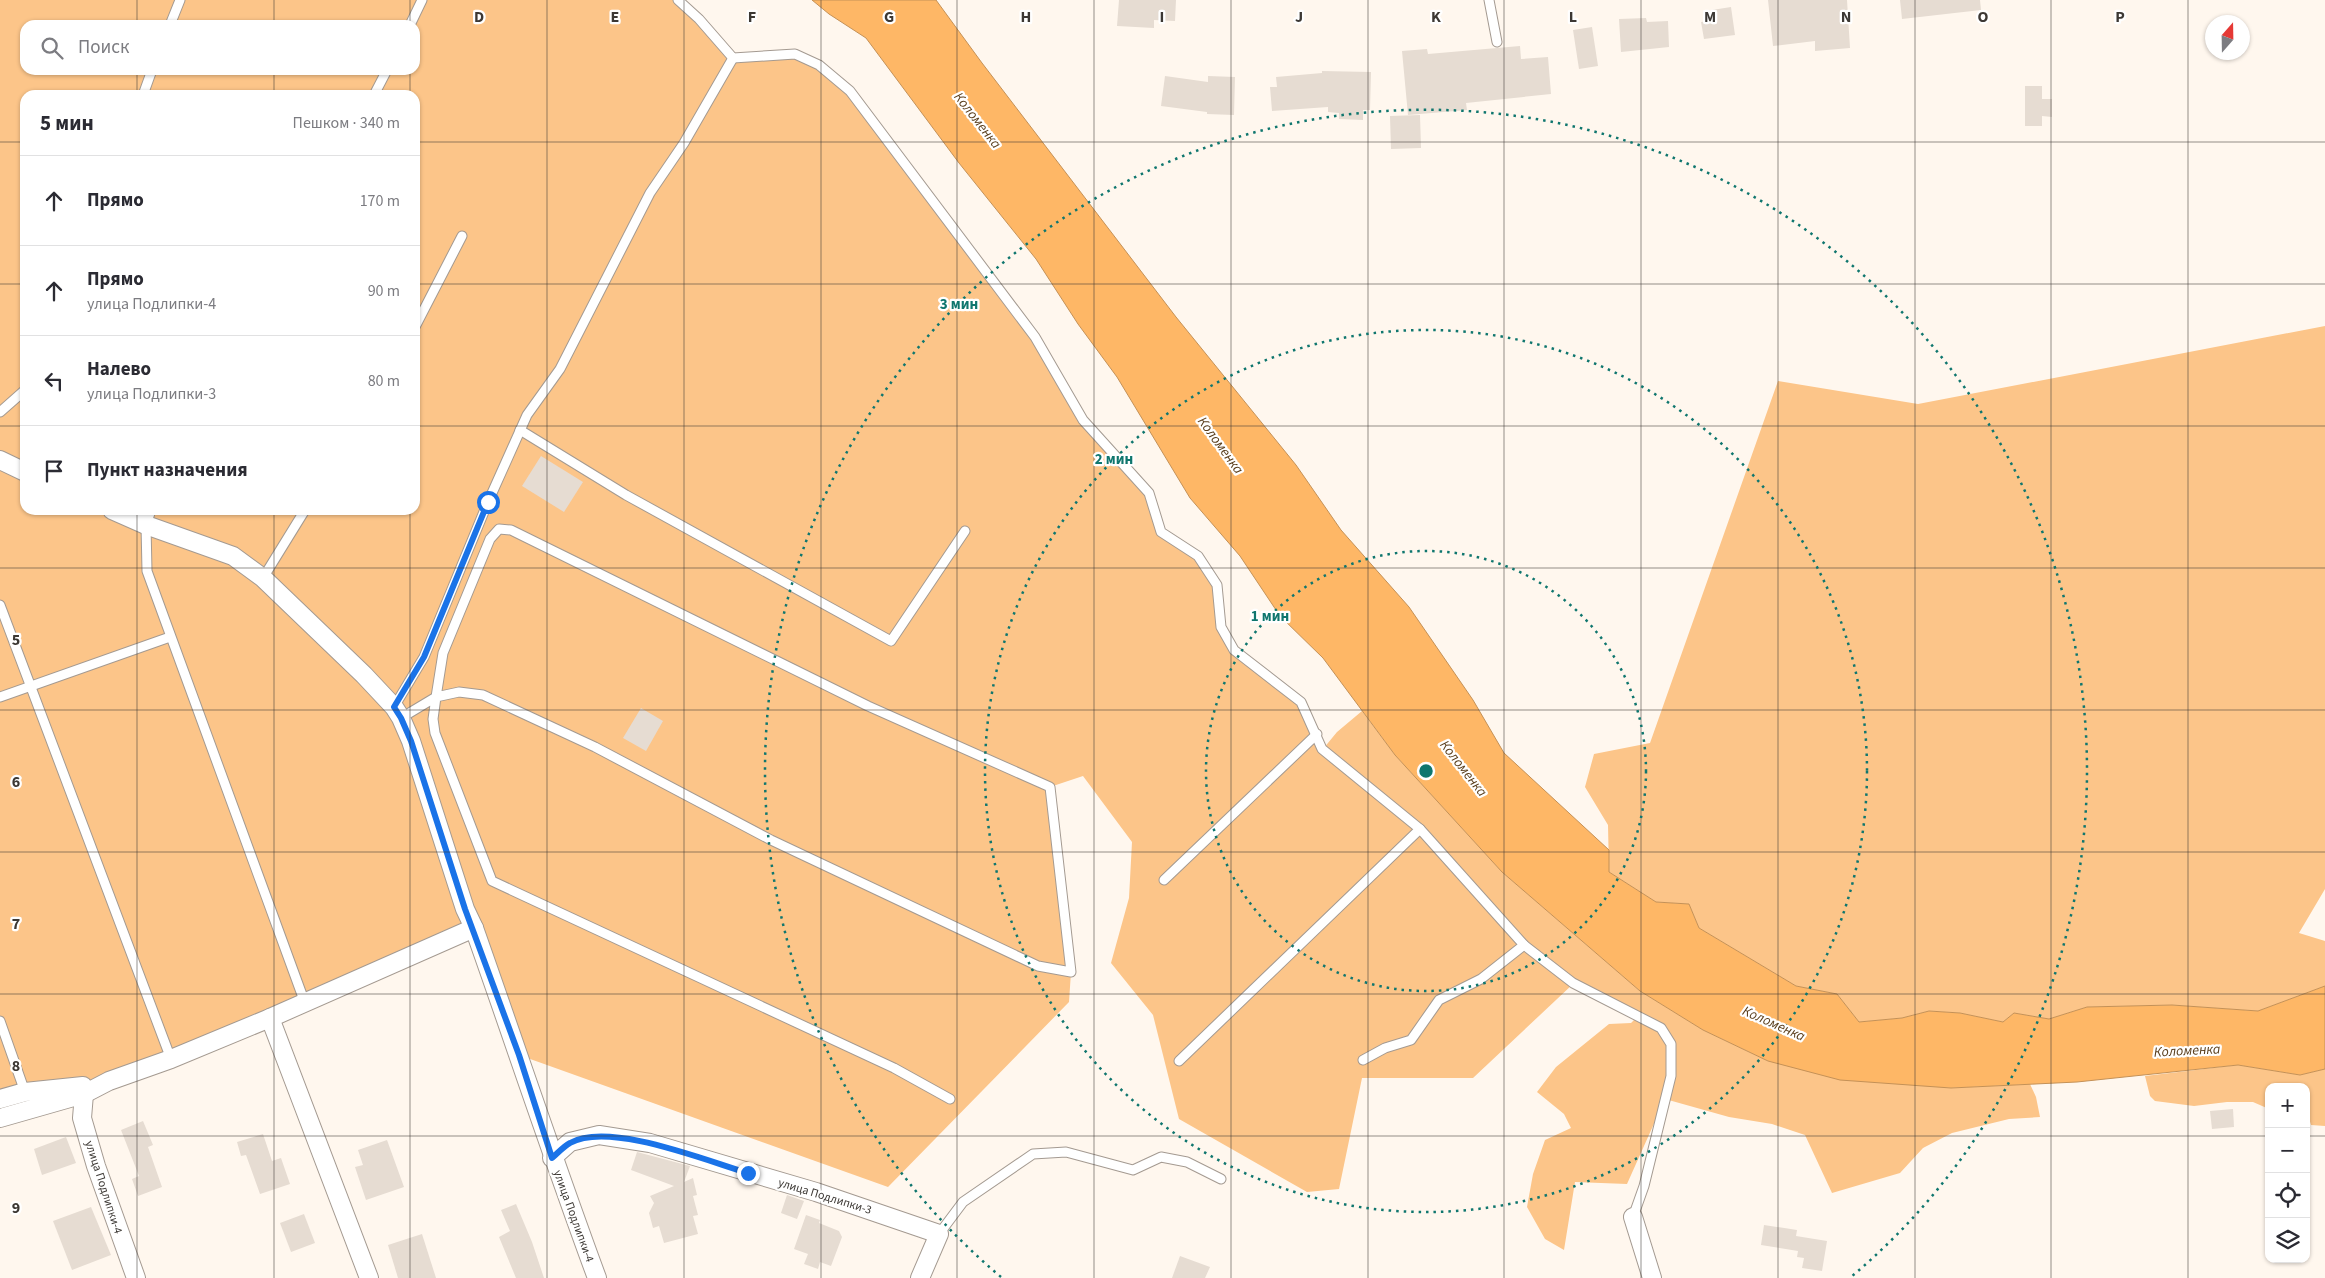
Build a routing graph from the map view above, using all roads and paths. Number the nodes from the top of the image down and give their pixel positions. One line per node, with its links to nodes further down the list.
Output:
1 (180, 0): 5 (lane)
2 (422, 0): 6 (lane)
3 (678, 0): 8 (lane)
4 (1489, 0): 7 (lane)
5 (172, 20)
6 (412, 20)
7 (1496, 42)
8 (733, 58): 17 (lane); 30 (lane)
9 (150, 75): 11 (lane)
10 (384, 75): 12 (lane)
11 (145, 90)
12 (377, 90)
13 (462, 236): 14 (lane)
14 (420, 317)
15 (20, 394): 16 (lane)
16 (0, 412)
17 (520, 430): 22 (lane); 29 (lane)
18 (0, 460): 19 (street)
19 (20, 470)
20 (302, 515): 23 (lane)
21 (148, 517): 23 (street); 25 (lane)
22 (965, 531)
23 (263, 578): 29 (street)
24 (0, 605): 26 (lane)
25 (170, 636): 26 (lane); 35 (lane)
26 (31, 686): 27 (lane); 38 (lane)
27 (0, 697)
28 (436, 697): 28 (lane); 29 (lane); 45 (lane)
29 (398, 712): 33 (street, улица Подлипки-4)
30 (1317, 734): 31 (lane); 32 (lane)
31 (1420, 830): 34 (lane); 40 (lane)
32 (1164, 880)
33 (474, 928): 35 (street); 47 (street, улица Подлипки-4)
34 (1524, 945): 39 (lane); 49 (lane)
35 (305, 1003): 36 (street)
36 (270, 1018): 38 (street); 52 (street)
37 (0, 1021): 42 (lane)
38 (171, 1059): 41 (street)
39 (1363, 1060)
40 (1179, 1061)
41 (104, 1084): 42 (street); 43 (street)
42 (25, 1092): 44 (street)
43 (84, 1094): 46 (street); 51 (street, улица Подлипки-4)
44 (0, 1099)
45 (950, 1099)
46 (0, 1118)
47 (552, 1158): 50 (street, улица Подлипки-3); 53 (street, улица Подлипки-4)
48 (1221, 1179): 50 (lane)
49 (1633, 1217): 55 (street)
50 (939, 1234): 54 (street)
51 (136, 1278)
52 (369, 1278)
53 (597, 1278)
54 (920, 1278)
55 (1652, 1278)

